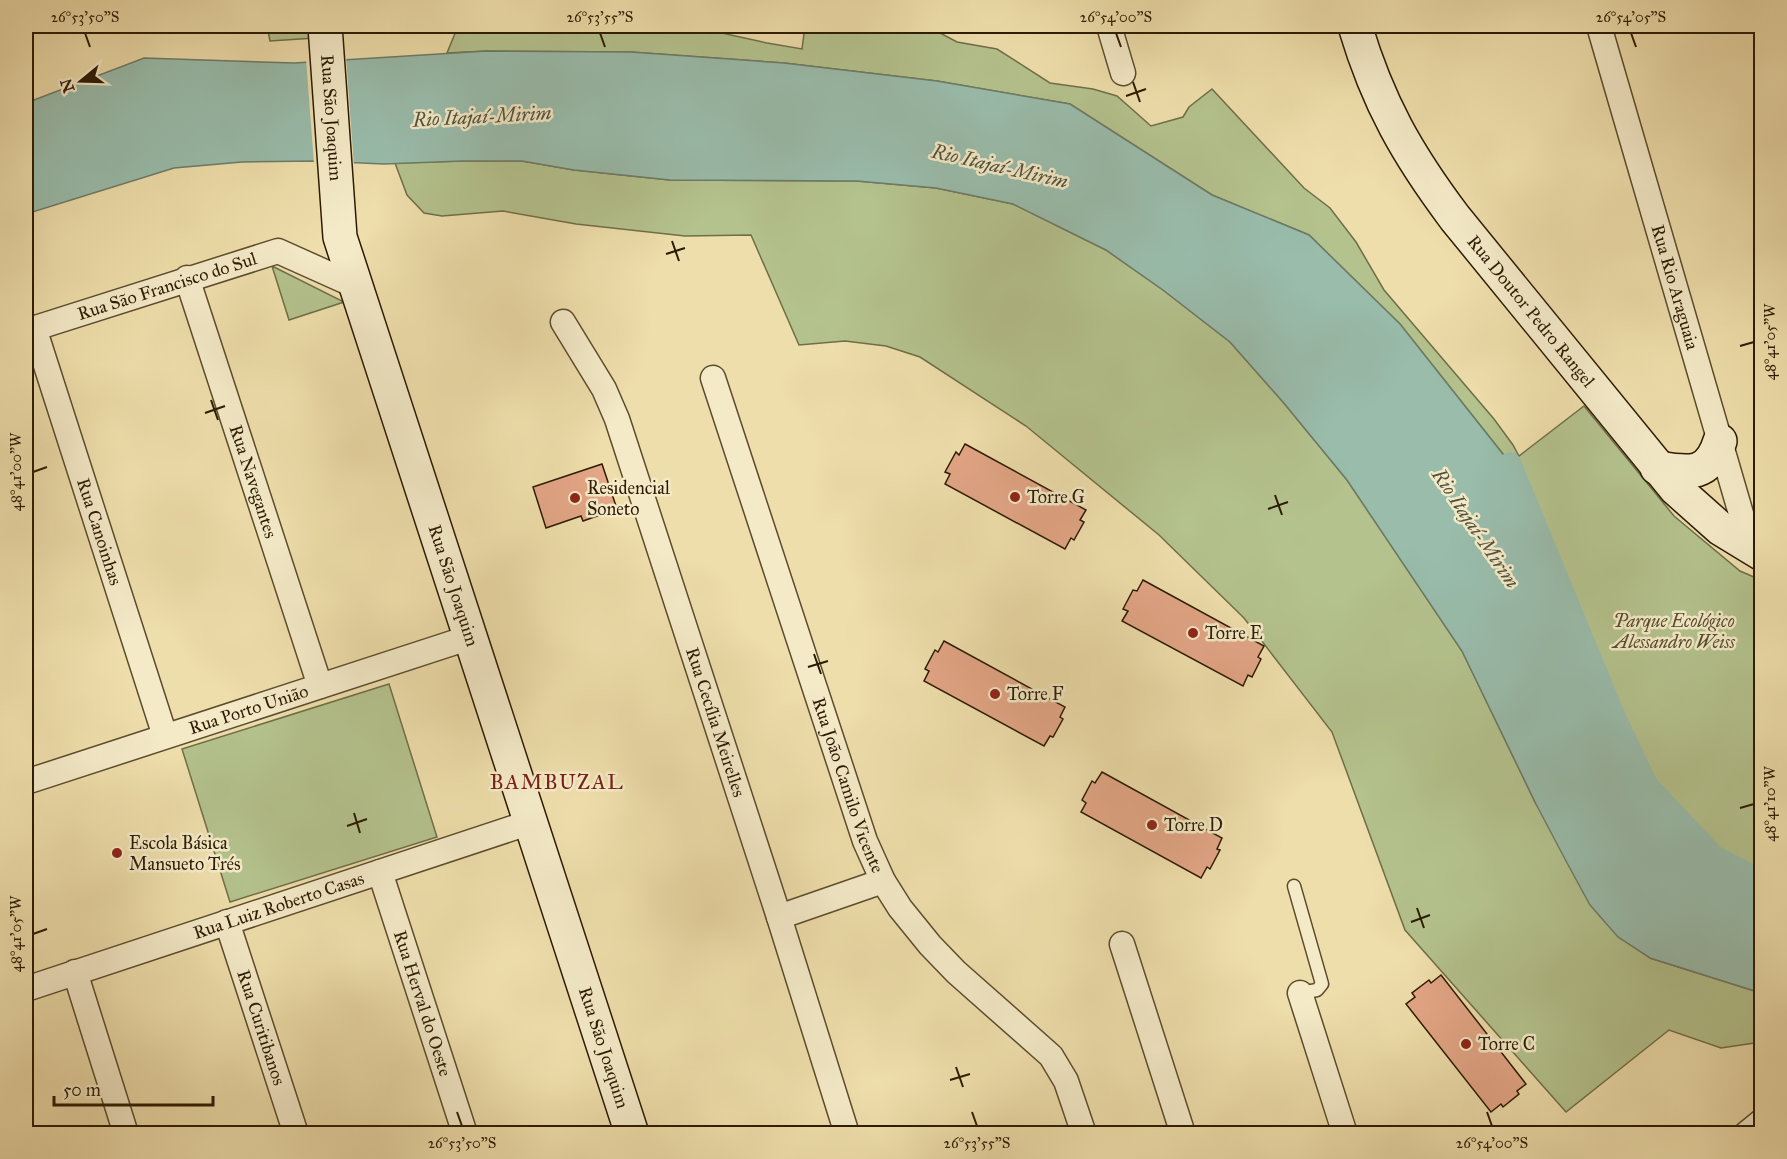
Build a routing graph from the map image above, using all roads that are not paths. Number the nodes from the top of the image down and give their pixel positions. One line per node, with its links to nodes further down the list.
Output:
1 (1109, 26): 5 (street)
2 (1355, 26): 14 (street, Rua Doutor Pedro Rangel)
3 (1599, 26): 13 (street, Rua Rio Araguaia)
4 (325, 31): 6 (street, Rua São Joaquim)
5 (1123, 74)
6 (344, 249): 7 (street); 9 (street, Rua São Joaquim)
7 (308, 264): 8 (street, Rua São Francisco do Sul); 9 (street, Rua São Francisco do Sul)
8 (187, 278): 11 (street, Rua São Francisco do Sul); 17 (street, Rua Navegantes)
9 (356, 286): 16 (street, Rua São Joaquim)
10 (563, 322): 24 (street, Rua Cecília Meirelles)
11 (30, 329): 18 (street, Rua Canoinhas)
12 (713, 378): 22 (street, Rua João Camilo Vicente)
13 (1720, 441): 14 (street); 15 (street, Rua Rio Araguaia)
14 (1657, 468): 15 (street, Rua Doutor Pedro Rangel)
15 (1756, 551)
16 (471, 637): 17 (street, Rua Porto União); 20 (street, Rua São Joaquim)
17 (320, 686): 18 (street, Rua Porto União)
18 (165, 736): 19 (street, Rua Porto União)
19 (26, 782)
20 (531, 822): 21 (street, Rua Luiz Roberto Casas); 34 (street, Rua São Joaquim)
21 (380, 872): 25 (street, Rua Luiz Roberto Casas); 33 (street, Rua Herval do Oeste)
22 (883, 881): 24 (street); 36 (street, Rua João Camilo Vicente)
23 (1294, 886): 29 (lane)
24 (779, 917): 35 (street, Rua Cecília Meirelles)
25 (227, 922): 27 (street, Rua Luiz Roberto Casas); 32 (street, Rua Curitibanos)
26 (1122, 944): 37 (street)
27 (75, 972): 28 (street, Rua Luiz Roberto Casas); 31 (street)
28 (26, 989)
29 (1300, 993): 38 (street)
30 (1761, 1121): 39 (street)
31 (126, 1134)
32 (296, 1134)
33 (465, 1134)
34 (632, 1134)
35 (847, 1134)
36 (1084, 1134)
37 (1183, 1134)
38 (1345, 1134)
39 (1746, 1134)

